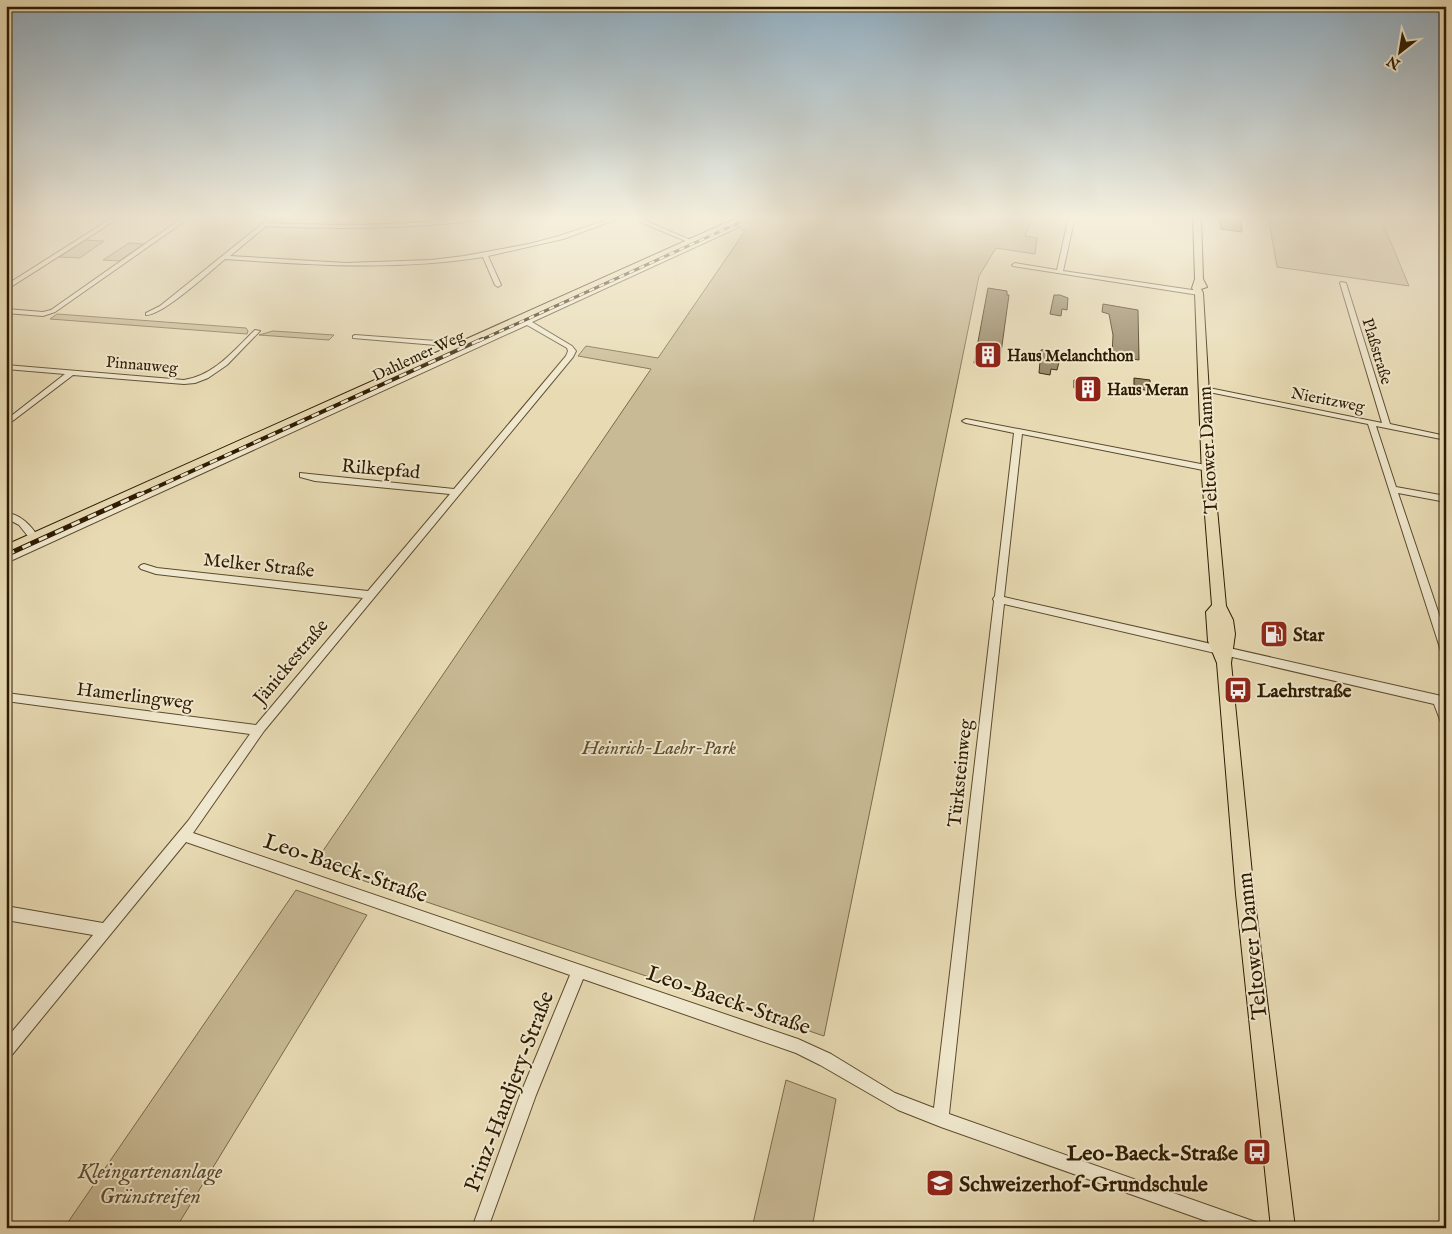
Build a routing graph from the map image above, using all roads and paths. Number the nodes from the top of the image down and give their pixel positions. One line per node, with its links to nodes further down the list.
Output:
1 (29, 274): 10 (street)
2 (106, 274): 12 (street)
3 (203, 274): 13 (street)
4 (493, 274): 9 (street)
5 (626, 274): 14 (main road, Dahlemer Weg)
6 (1071, 274): 11 (street)
7 (1199, 274): 11 (main road, Teltower Damm)
8 (1343, 283): 26 (street, Plaßstraße)
9 (498, 285)
10 (6, 288)
11 (1199, 293): 21 (main road, Teltower Damm)
12 (6, 311)
13 (148, 314)
14 (524, 320): 17 (main road, Dahlemer Weg); 32 (street, Jänickestraße)
15 (257, 331): 20 (street, Pinnauweg)
16 (355, 337): 18 (street)
17 (484, 338): 18 (main road, Dahlemer Weg); 22 (street, Dahlemer Weg)
18 (454, 348): 22 (main road, Dahlemer Weg)
19 (6, 368): 20 (street, Pinnauweg)
20 (70, 373): 25 (street)
21 (1204, 389): 24 (street, Nieritzweg); 29 (main road, Teltower Damm)
22 (358, 396): 35 (main road, Dahlemer Weg)
23 (966, 421): 27 (street)
24 (1371, 423): 26 (street, Nieritzweg); 31 (street)
25 (6, 424)
26 (1387, 426): 28 (street, Nieritzweg)
27 (1018, 432): 29 (street); 40 (street, Türksteinweg)
28 (1446, 438)
29 (1208, 468): 42 (main road, Teltower Damm)
30 (303, 475): 32 (street, Rilkepfad)
31 (1392, 489): 33 (street); 41 (street)
32 (456, 492): 39 (street, Jänickestraße)
33 (1446, 499)
34 (6, 515): 35 (street)
35 (34, 541): 36 (main road, Dahlemer Weg); 37 (street, Dahlemer Weg)
36 (6, 550)
37 (6, 560)
38 (144, 567): 39 (street, Melker Straße)
39 (370, 595): 46 (street, Jänickestraße)
40 (998, 599): 42 (street); 52 (street, Türksteinweg)
41 (1446, 651)
42 (1223, 655): 44 (street); 55 (main road, Teltower Damm)
43 (6, 697): 46 (street, Hamerlingweg)
44 (1442, 701): 45 (street)
45 (1446, 722)
46 (258, 730): 47 (street, Jänickestraße)
47 (183, 835): 49 (street, Jänickestraße); 50 (street, Leo-Baeck-Straße)
48 (6, 913): 49 (street)
49 (105, 930): 51 (street, Jänickestraße)
50 (579, 972): 52 (street, Leo-Baeck-Straße); 53 (street, Prinz-Handjery-Straße)
51 (6, 1050)
52 (941, 1119): 54 (street, Leo-Baeck-Straße)
53 (480, 1228)
54 (1250, 1228)
55 (1283, 1228)

